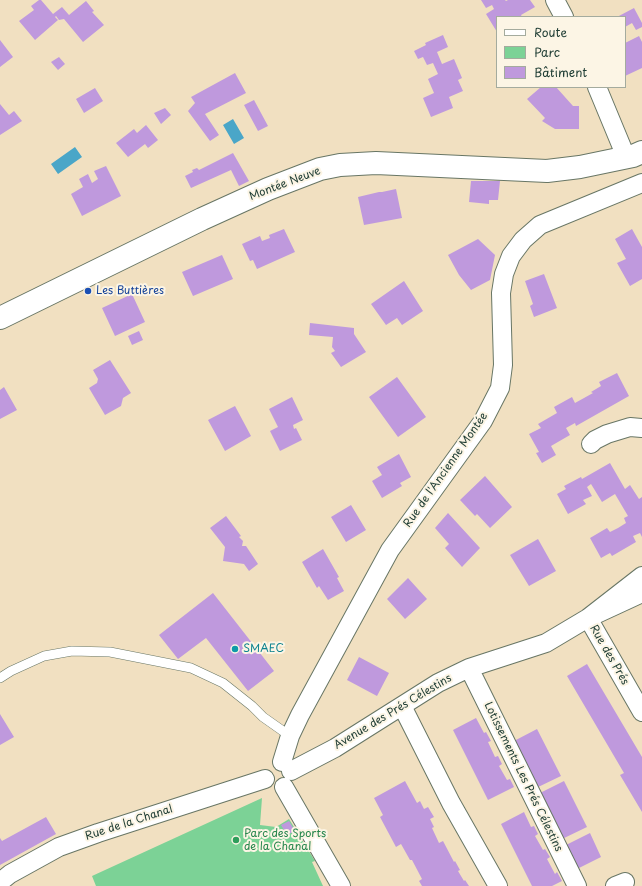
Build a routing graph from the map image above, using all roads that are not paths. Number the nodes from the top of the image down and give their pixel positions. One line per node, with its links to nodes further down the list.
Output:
1 (555, 0): 2 (street)
2 (563, 16)
3 (598, 88): 4 (street)
4 (634, 155): 6 (street, Montée Neuve)
5 (642, 183): 16 (street, Rue de l'Ancienne Montée)
6 (0, 318)
7 (642, 428): 8 (street)
8 (591, 444)
9 (642, 576): 11 (street, Avenue des Prés Célestins)
10 (642, 593): 11 (street)
11 (588, 618): 12 (street, Avenue des Prés Célestins); 15 (street, Rue des Prés)
12 (469, 668): 14 (street, Avenue des Prés Célestins); 22 (street, Lotissements Les Prés Célestins)
13 (0, 678): 16 (lane)
14 (402, 706): 17 (street, Avenue des Prés Célestins); 21 (street)
15 (642, 712)
16 (290, 736): 17 (street, Rue de l'Ancienne Montée)
17 (285, 773): 18 (street); 18 (street); 20 (street)
18 (265, 779): 19 (street, Rue de la Chanal)
19 (0, 882)
20 (341, 886)
21 (498, 886)
22 (577, 886)

